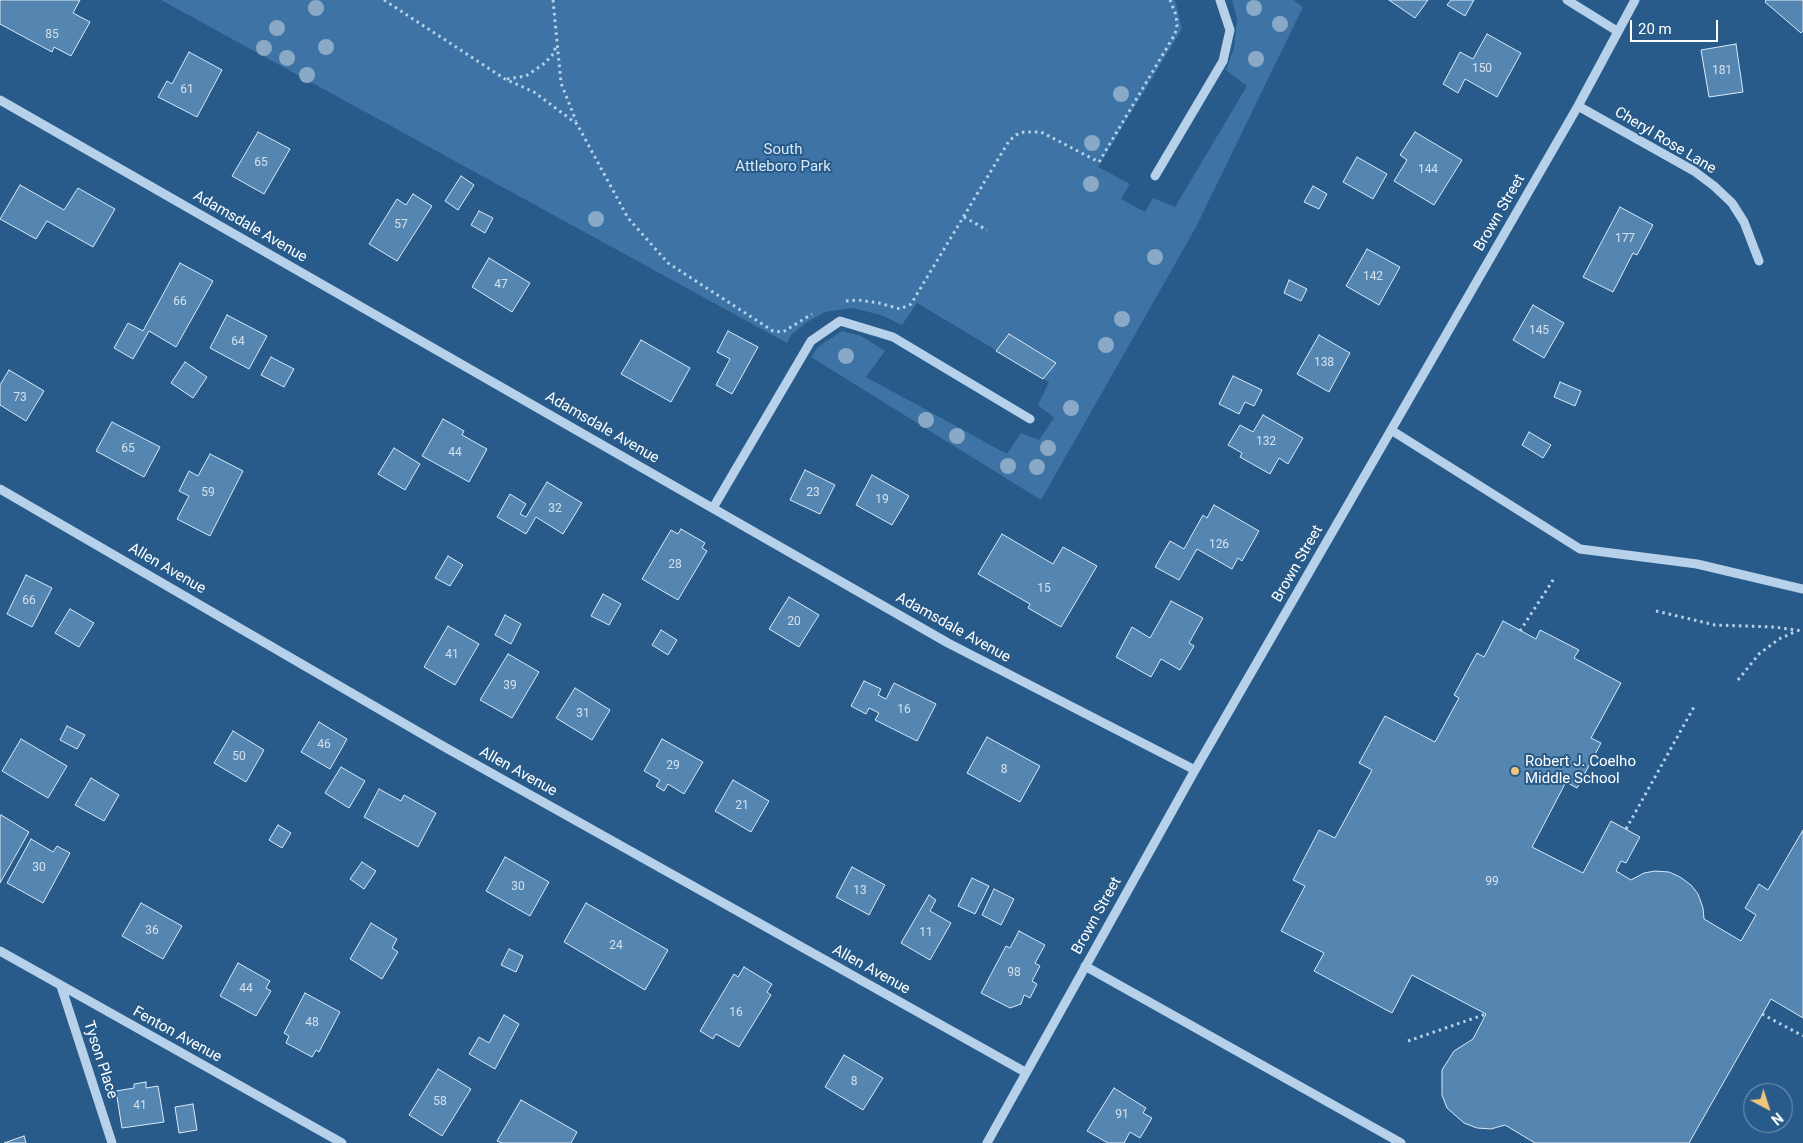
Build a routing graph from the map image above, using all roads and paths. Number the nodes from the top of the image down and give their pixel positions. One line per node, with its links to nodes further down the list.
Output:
1 (384, 0): 9 (path)
2 (553, 0): 8 (path)
3 (1170, 0): 14 (path)
4 (1220, 0): 13 (street)
5 (1567, 0): 7 (street)
6 (1635, 0): 7 (street, Brown Street)
7 (1617, 31): 11 (street, Brown Street)
8 (557, 42): 9 (path); 12 (path)
9 (505, 79): 12 (path)
10 (0, 100): 22 (street, Adamsdale Avenue)
11 (1578, 106): 16 (street, Cheryl Rose Lane); 20 (street, Brown Street)
12 (577, 124): 18 (path)
13 (1155, 176)
14 (964, 217): 15 (path); 17 (path)
15 (987, 230)
16 (1759, 261)
17 (844, 302)
18 (817, 310)
19 (1030, 419): 22 (street)
20 (1391, 430): 24 (street); 31 (street, Brown Street)
21 (0, 489): 40 (street, Allen Avenue)
22 (713, 508): 31 (street, Adamsdale Avenue)
23 (1555, 577): 26 (path)
24 (1803, 589)
25 (1656, 612): 27 (path)
26 (1520, 631)
27 (1798, 631): 28 (path); 29 (path)
28 (1803, 631)
29 (1738, 680)
30 (1694, 707): 32 (path)
31 (1195, 770): 34 (street, Brown Street)
32 (1626, 829)
33 (0, 951): 35 (street, Fenton Avenue)
34 (1085, 966): 40 (street, Brown Street); 44 (street)
35 (61, 986): 41 (street, Tyson Place); 42 (street, Fenton Avenue)
36 (1486, 1014): 39 (path)
37 (1762, 1014): 38 (path)
38 (1803, 1036)
39 (1408, 1041)
40 (1025, 1072): 43 (street, Brown Street)
41 (112, 1143)
42 (342, 1143)
43 (987, 1143)
44 (1401, 1143)

